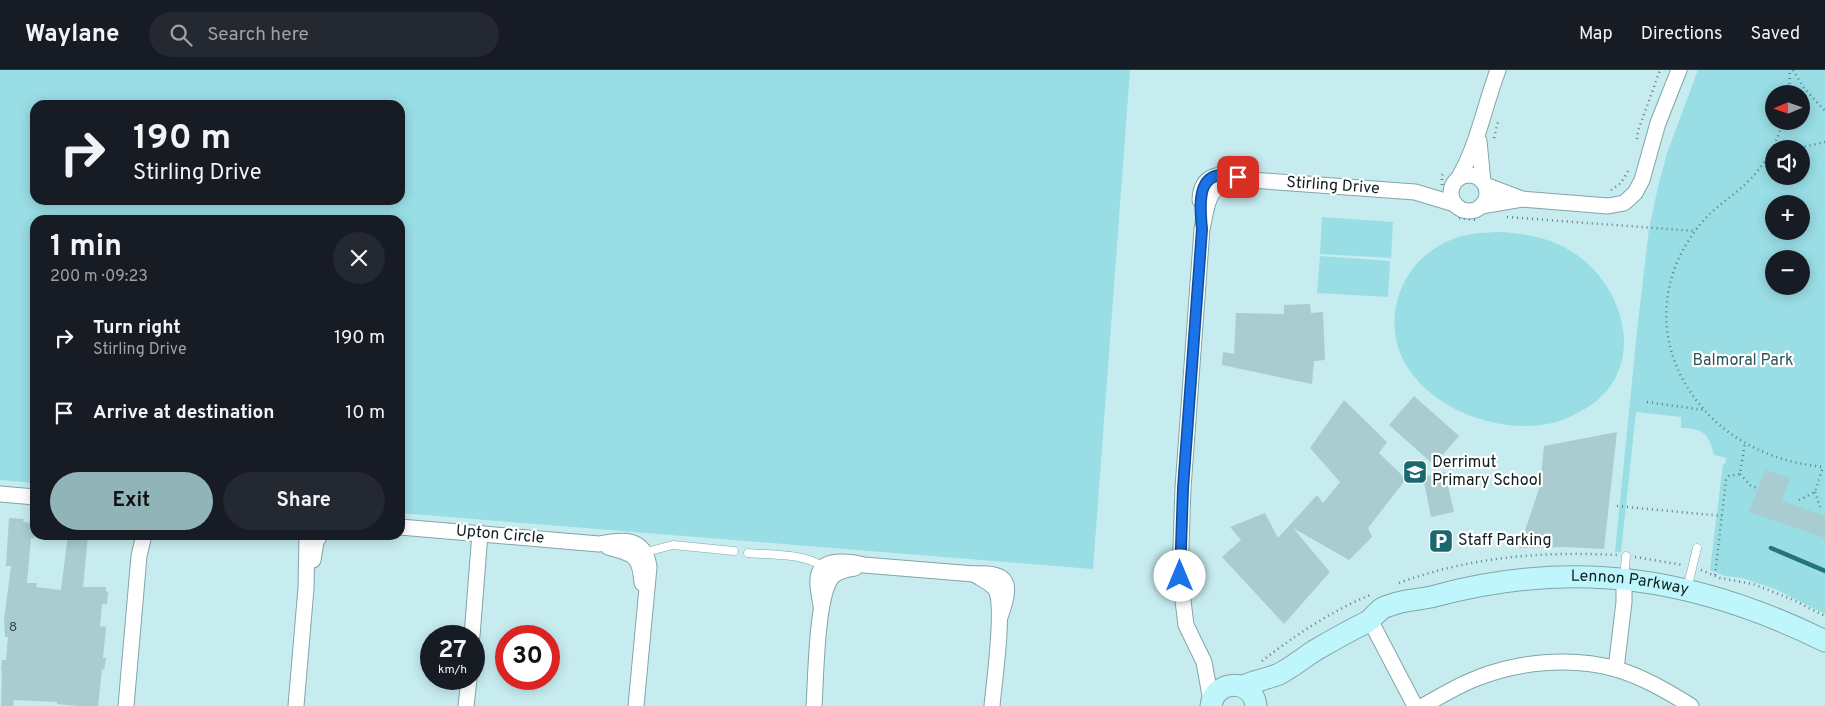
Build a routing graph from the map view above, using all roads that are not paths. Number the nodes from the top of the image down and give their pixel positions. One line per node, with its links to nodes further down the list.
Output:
1 (1498, 70): 3 (street)
2 (1679, 70): 7 (street)
3 (1478, 135): 4 (street); 5 (street)
4 (1456, 181): 5 (street); 6 (street, Stirling Drive); 8 (street)
5 (1484, 184): 7 (street); 9 (street)
6 (1415, 192): 8 (street, Stirling Drive); 31 (street, Stirling Drive)
7 (1522, 199): 9 (street)
8 (1455, 204): 9 (street)
9 (1481, 206)
10 (0, 494): 11 (street)
11 (30, 497)
12 (405, 527): 13 (street, Upton Circle)
13 (480, 533): 21 (street, Upton Circle); 29 (street)
14 (137, 540): 22 (street)
15 (143, 540): 22 (street)
16 (306, 540): 26 (street)
17 (317, 540): 26 (street)
18 (1697, 548): 27 (lane)
19 (734, 552): 21 (lane)
20 (748, 553): 24 (lane)
21 (639, 554): 40 (street)
22 (139, 556): 37 (street)
23 (1626, 556): 25 (lane)
24 (829, 571): 41 (street); 42 (street)
25 (1624, 579): 27 (street, Lennon Parkway); 28 (street, Lennon Parkway); 32 (street)
26 (306, 588): 38 (street)
27 (1687, 590): 30 (street, Lennon Parkway)
28 (1370, 620): 33 (street, Lennon Parkway); 44 (street)
29 (473, 625)
30 (1825, 641)
31 (1204, 662): 34 (street, Stirling Drive); 36 (street, Stirling Drive)
32 (1616, 669): 45 (street); 46 (street)
33 (1278, 674): 34 (street, Lennon Parkway); 43 (street, Lennon Parkway)
34 (1240, 686): 36 (street, Lennon Parkway); 43 (street, Lennon Parkway)
35 (467, 690): 39 (street)
36 (1211, 704)
37 (126, 706)
38 (296, 706)
39 (466, 706)
40 (636, 706)
41 (814, 706)
42 (992, 706)
43 (1256, 706)
44 (1415, 706)
45 (1423, 706)
46 (1691, 706)

